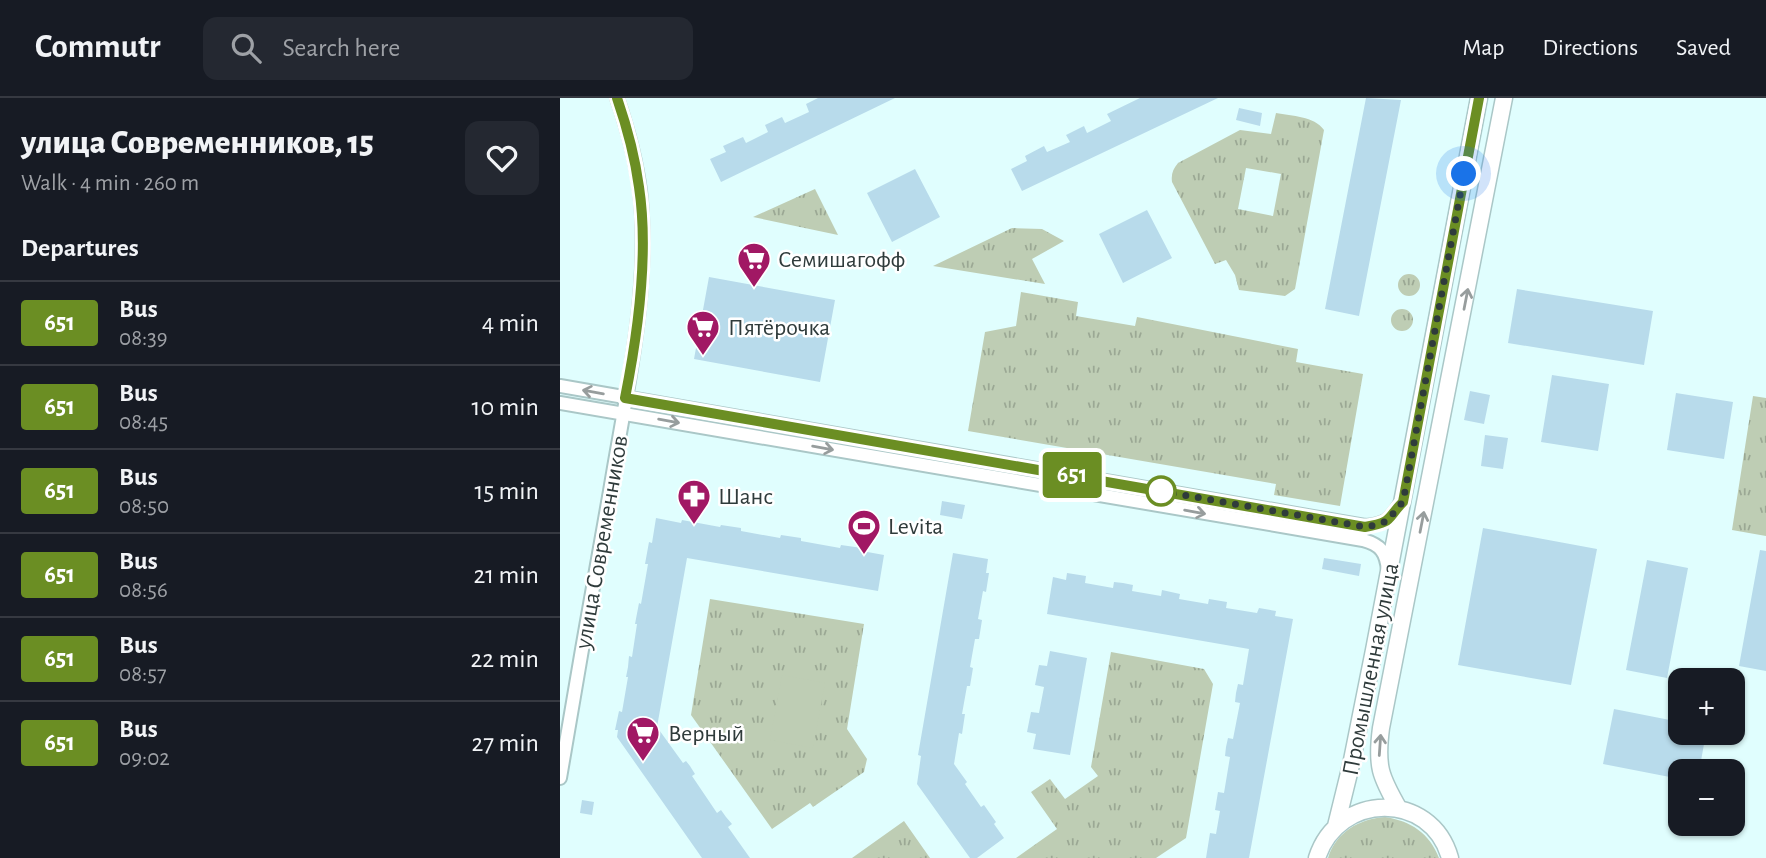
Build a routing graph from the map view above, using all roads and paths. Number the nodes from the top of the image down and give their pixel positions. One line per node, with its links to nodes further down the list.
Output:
1 (617, 98): 5 (street, улица Современников)
2 (1479, 98): 8 (street, Промышленная улица)
3 (1504, 98): 11 (street, Промышленная улица, one-way to 3)
4 (560, 386): 5 (street, one-way to 4)
5 (625, 398): 7 (street, улица Современников); 8 (street)
6 (560, 403): 7 (street)
7 (622, 414): 9 (street, one-way to 9); 10 (street, улица Современников)
8 (1403, 502): 9 (street, Промышленная улица)
9 (1389, 576): 12 (street, Промышленная улица)
10 (560, 778)
11 (1399, 809): 12 (street); 13 (street)
12 (1336, 826): 14 (street)
13 (1451, 856)
14 (1317, 858)

